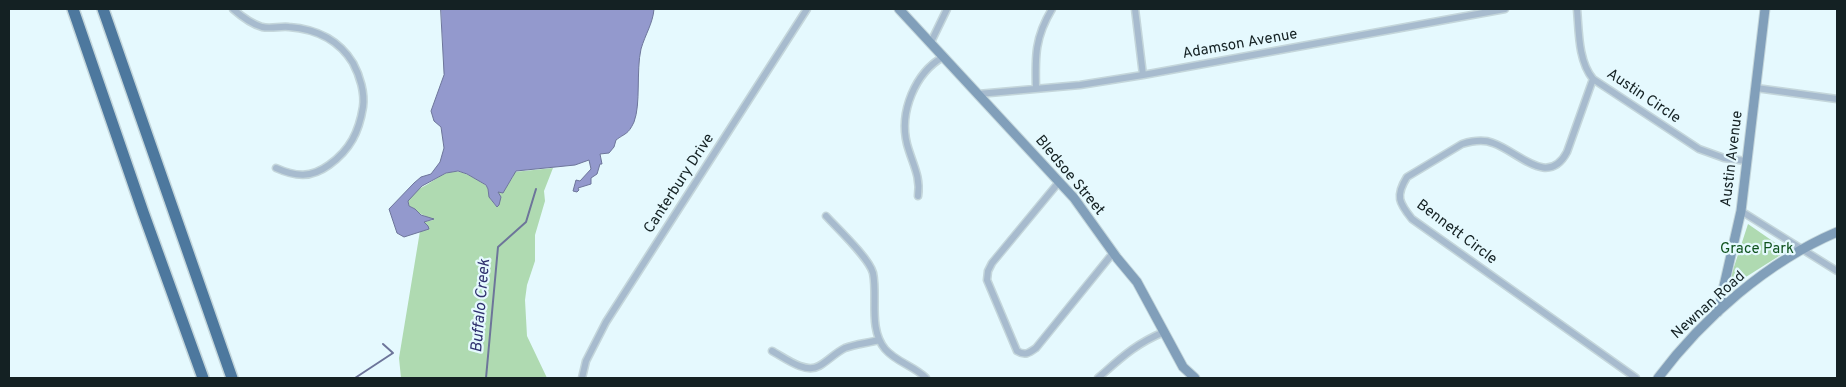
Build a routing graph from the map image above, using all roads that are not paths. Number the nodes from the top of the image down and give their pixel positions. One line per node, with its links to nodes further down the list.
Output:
1 (74, 9): 34 (highway)
2 (103, 9): 35 (highway)
3 (233, 9): 21 (street)
4 (808, 9): 36 (street, Canterbury Drive)
5 (899, 9): 12 (street, Bledsoe Street)
6 (947, 9): 12 (street)
7 (1052, 9): 17 (street)
8 (1135, 9): 14 (street)
9 (1505, 9): 14 (street, Adamson Avenue)
10 (1577, 9): 15 (street, Austin Circle)
11 (1765, 9): 16 (street, Austin Avenue)
12 (931, 42): 13 (street, Bledsoe Street)
13 (943, 57): 18 (street, Bledsoe Street); 23 (street)
14 (1142, 75): 17 (street, Adamson Avenue)
15 (1593, 79): 20 (street, Austin Circle); 40 (street, Bennett Circle)
16 (1756, 88): 19 (street); 20 (street, Austin Avenue)
17 (1036, 89): 18 (street, Adamson Avenue)
18 (978, 94): 22 (street, Bledsoe Street)
19 (1837, 99)
20 (1746, 161): 24 (street, Austin Avenue)
21 (276, 168)
22 (1058, 182): 28 (street, Bledsoe Street); 28 (street)
23 (918, 196)
24 (1741, 211): 27 (street); 30 (street, Austin Avenue)
25 (826, 216): 32 (street)
26 (1837, 232): 27 (street, Newnan Road)
27 (1802, 250): 29 (street); 30 (street, Newnan Road)
28 (1113, 253): 31 (street, Bledsoe Street)
29 (1837, 271)
30 (1718, 312): 41 (street, Newnan Road)
31 (1164, 332): 38 (street); 39 (street, Bledsoe Street)
32 (879, 340): 33 (street); 37 (street)
33 (772, 351)
34 (203, 378)
35 (232, 378)
36 (582, 378)
37 (926, 378)
38 (1098, 378)
39 (1195, 378)
40 (1636, 378)
41 (1658, 378)

